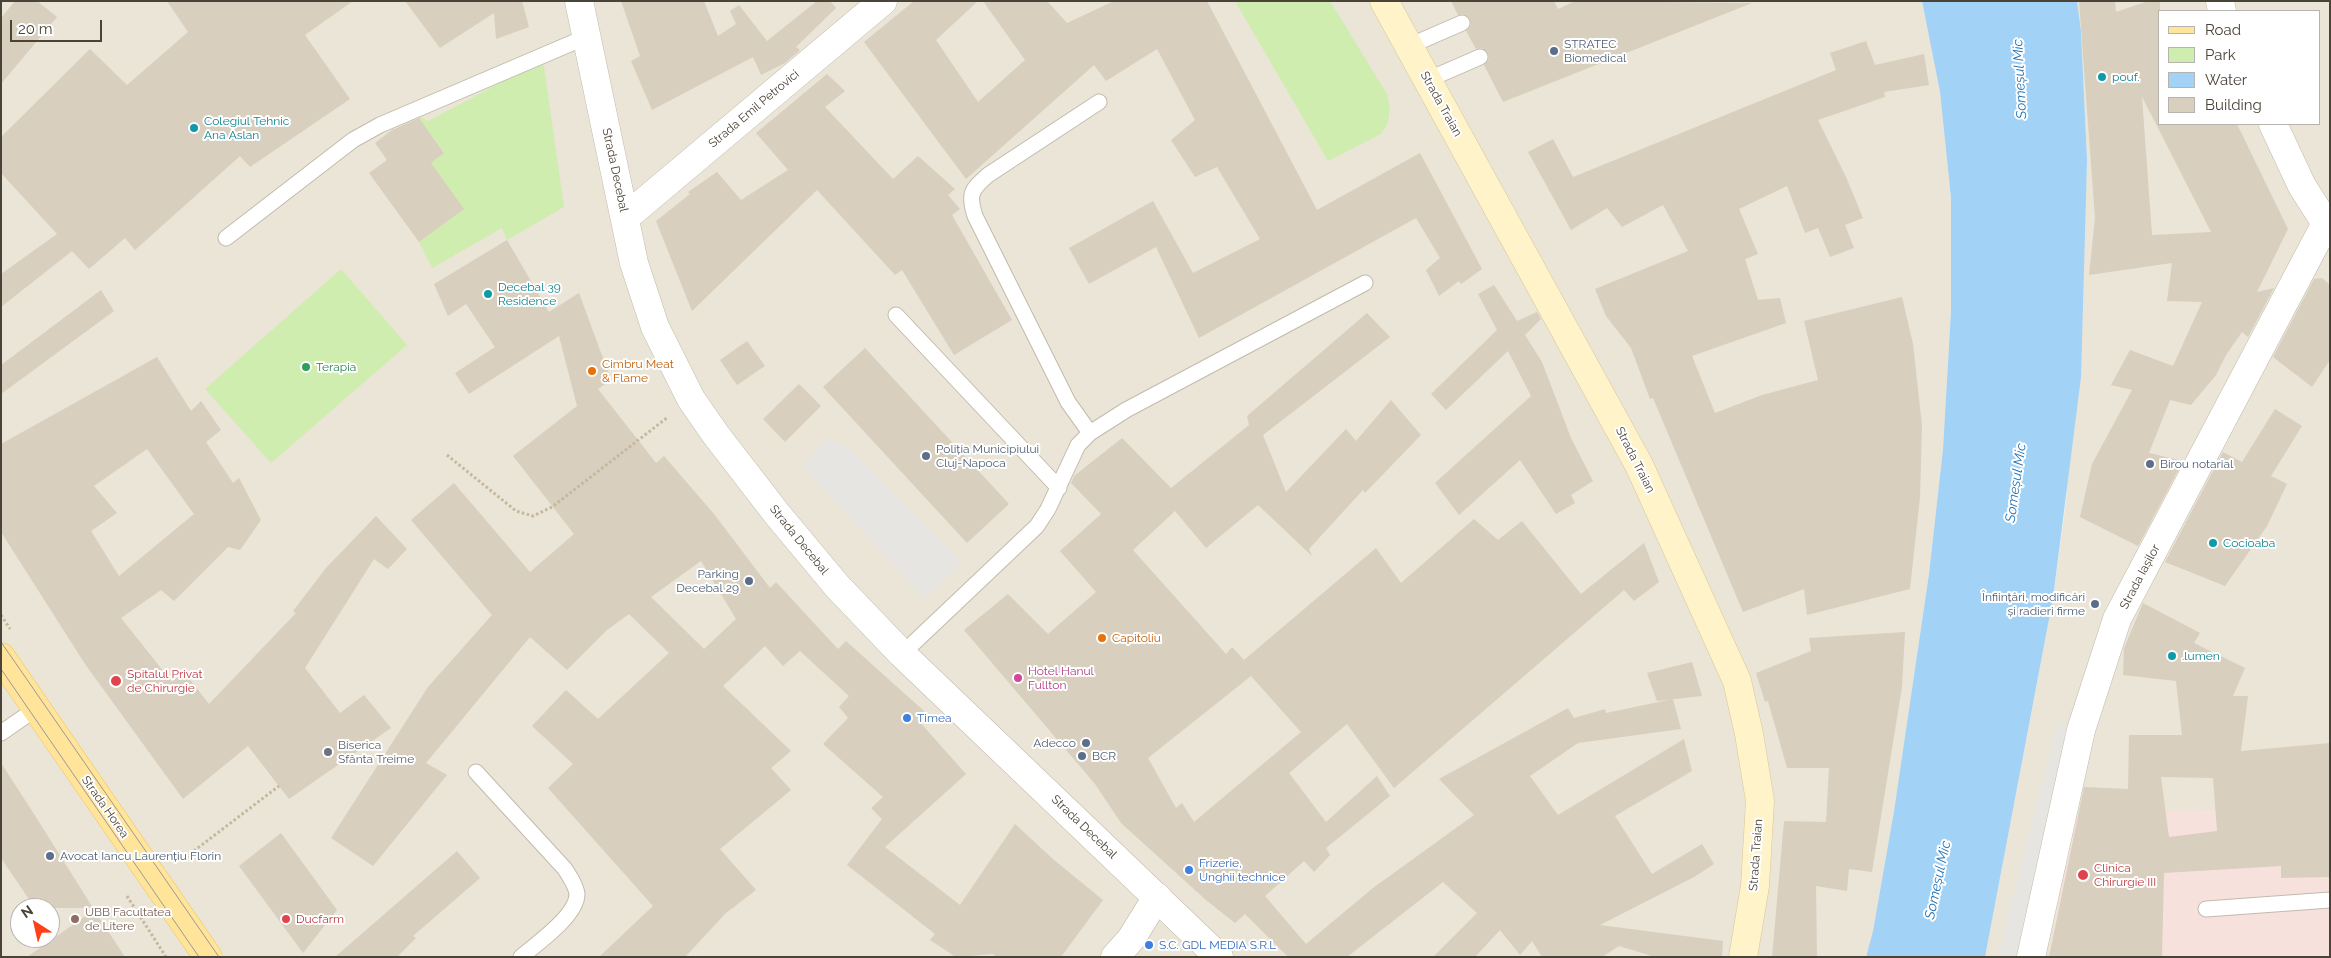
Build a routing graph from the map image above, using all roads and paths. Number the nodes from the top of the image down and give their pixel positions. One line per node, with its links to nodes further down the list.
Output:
1 (579, 1): 5 (street, Strada Decebal)
2 (883, 1): 11 (street, Strada Emil Petrovici)
3 (1384, 1): 6 (main road, Strada Traian)
4 (1462, 23): 6 (lane)
5 (586, 37): 11 (street, Strada Decebal); 13 (lane)
6 (1409, 46): 8 (main road, Strada Traian)
7 (1480, 57): 8 (lane)
8 (1428, 80): 34 (main road, Strada Traian)
9 (1099, 102): 17 (lane)
10 (2273, 125): 12 (street)
11 (626, 217): 16 (street, Strada Decebal)
12 (2328, 228): 35 (street, Strada Iașilor)
13 (226, 238)
14 (1364, 282): 17 (lane)
15 (896, 315): 19 (lane)
16 (691, 399): 18 (path); 20 (street, Strada Decebal)
17 (1090, 433): 19 (lane)
18 (447, 454)
19 (1059, 488): 20 (lane)
20 (902, 654): 27 (street, Strada Decebal)
21 (1, 657): 22 (main road, Strada Horea)
22 (37, 708): 23 (lane); 30 (main road, Strada Horea)
23 (1, 733)
24 (476, 772): 31 (lane)
25 (279, 786): 26 (path)
26 (186, 857)
27 (1157, 897): 32 (street); 33 (street, Strada Decebal)
28 (2330, 900): 29 (lane)
29 (2206, 909)
30 (208, 957)
31 (521, 957)
32 (1116, 957)
33 (1218, 957)
34 (1743, 957)
35 (2031, 957)

